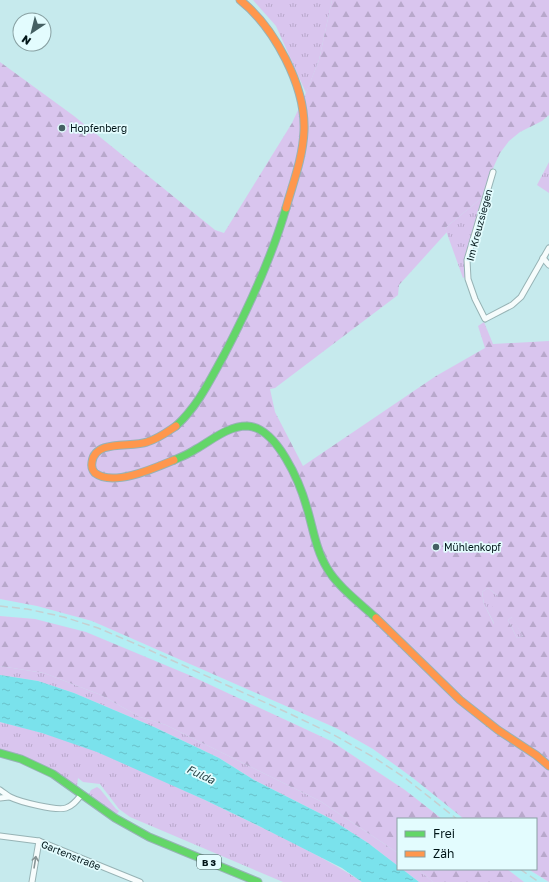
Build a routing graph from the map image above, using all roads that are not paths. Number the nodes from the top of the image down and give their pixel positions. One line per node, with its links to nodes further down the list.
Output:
1 (240, 0): 7 (street)
2 (493, 172): 4 (street, Im Kreuzsiegen)
3 (549, 248): 4 (street, Im Kreuzsiegen)
4 (543, 258): 5 (street)
5 (549, 265)
6 (0, 753): 9 (street, B 3)
7 (549, 766)
8 (0, 790): 10 (street)
9 (82, 794): 10 (street); 16 (street, B 3)
10 (9, 797): 11 (street)
11 (0, 798)
12 (0, 836): 13 (street, Gartenstraße)
13 (39, 841): 14 (street, one-way to 13); 15 (street, Gartenstraße)
14 (32, 882)
15 (140, 882)
16 (258, 882)

